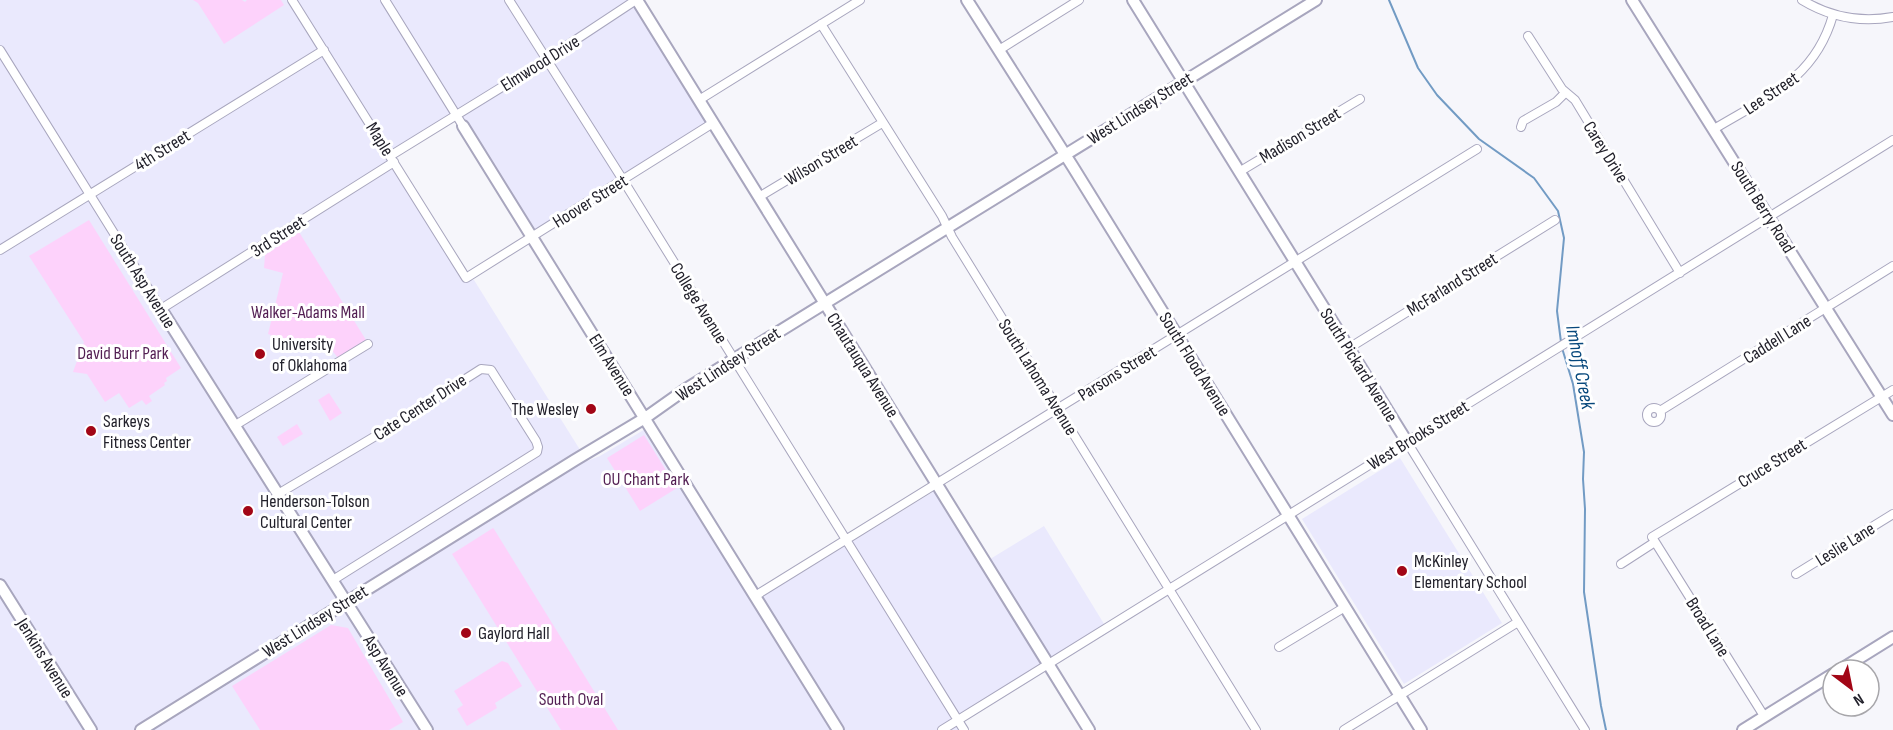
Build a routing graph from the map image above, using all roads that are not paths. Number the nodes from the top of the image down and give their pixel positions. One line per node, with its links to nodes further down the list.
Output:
1 (292, 0): 17 (street, Maple)
2 (385, 0): 24 (street, Elm Avenue)
3 (509, 0): 19 (street, College Avenue)
4 (636, 0): 19 (street, Elmwood Drive); 23 (street, Chautauqua Avenue)
5 (860, 0): 14 (street)
6 (967, 0): 18 (street, South Flood Avenue)
7 (1079, 0): 18 (street)
8 (1133, 0): 20 (street, South Pickard Avenue)
9 (1316, 0): 20 (street, West Lindsey Street)
10 (1632, 0): 30 (street, South Berry Road)
11 (1802, 0): 12 (street)
12 (1833, 15): 13 (street); 30 (street, Lee Street)
13 (1893, 17)
14 (821, 24): 23 (street); 26 (street, South Lahoma Avenue)
15 (1528, 36): 21 (street, Carey Drive)
16 (0, 50): 37 (street, South Asp Avenue)
17 (324, 50): 34 (street, Maple); 37 (street, 4th Street)
18 (999, 51): 33 (street, South Flood Avenue)
19 (546, 59): 24 (street, Elmwood Drive); 36 (street, College Avenue)
20 (1184, 81): 33 (street, West Lindsey Street); 35 (street, South Pickard Avenue)
21 (1565, 93): 29 (street); 46 (street, Carey Drive)
22 (1360, 99): 35 (street, Madison Street)
23 (699, 100): 25 (street, Chautauqua Avenue)
24 (456, 115): 27 (street, Elmwood Drive); 28 (street, Elm Avenue)
25 (713, 123): 36 (street, Hoover Street); 38 (street, Chautauqua Avenue)
26 (882, 123): 38 (street, Wilson Street); 41 (street, South Lahoma Avenue)
27 (442, 124): 34 (street, 3rd Street)
28 (463, 126): 42 (street, Elm Avenue)
29 (1521, 127)
30 (1714, 129): 39 (street, South Berry Road)
31 (1893, 140): 39 (street, West Brooks Street)
32 (1478, 149): 44 (street, Parsons Street)
33 (1064, 155): 41 (street, West Lindsey Street); 51 (street, South Flood Avenue)
34 (392, 159): 47 (street, Maple); 50 (street, 3rd Street)
35 (1239, 172): 44 (street, South Pickard Avenue)
36 (623, 180): 42 (street, Hoover Street); 54 (street, College Avenue)
37 (89, 195): 43 (street, 4th Street); 50 (street, South Asp Avenue)
38 (759, 197): 48 (street, Chautauqua Avenue)
39 (1769, 218): 46 (street, West Brooks Street); 49 (street, South Berry Road)
40 (1555, 220): 53 (street, McFarland Street)
41 (947, 228): 48 (street, West Lindsey Street); 57 (street, South Lahoma Avenue)
42 (532, 238): 47 (street, Hoover Street); 60 (street, Elm Avenue)
43 (0, 250)
44 (1296, 262): 51 (street, Parsons Street); 53 (street, South Pickard Avenue)
45 (1893, 266): 49 (street, Caddell Lane)
46 (1680, 273): 62 (street, West Brooks Street)
47 (466, 278)
48 (825, 303): 54 (street, West Lindsey Street); 63 (street, Chautauqua Avenue)
49 (1826, 307): 56 (street, South Berry Road); 58 (street, Caddell Lane)
50 (161, 309): 61 (street, South Asp Avenue)
51 (1177, 335): 57 (street, Parsons Street); 66 (street, South Flood Avenue)
52 (368, 344): 61 (street)
53 (1349, 348): 62 (street, South Pickard Avenue)
54 (734, 359): 60 (street, West Lindsey Street); 67 (street, College Avenue)
55 (1893, 390): 56 (street, Cruce Street)
56 (1881, 396): 59 (street, South Berry Road); 68 (street, Cruce Street)
57 (1058, 409): 63 (street, Parsons Street); 73 (street, South Lahoma Avenue)
58 (1660, 411)
59 (1893, 415)
60 (645, 418): 74 (street, Elm Avenue); 75 (street, West Lindsey Street)
61 (234, 426): 64 (street, South Asp Avenue)
62 (1407, 442): 66 (street, West Brooks Street); 77 (street, South Pickard Avenue)
63 (937, 484): 67 (street, Parsons Street); 81 (street, Chautauqua Avenue)
64 (278, 494): 71 (street, South Asp Avenue); 71 (street, Cate Center Drive)
65 (1893, 514): 70 (street, Leslie Lane)
66 (1288, 515): 73 (street, West Brooks Street); 76 (street, South Flood Avenue)
67 (847, 540): 74 (street, Parsons Street); 85 (street, College Avenue)
68 (1654, 540): 69 (street, Cruce Street); 84 (street, Broad Lane)
69 (1621, 564)
70 (1796, 574)
71 (333, 580): 75 (street, South Asp Avenue)
72 (0, 585): 86 (street, Jenkins Avenue)
73 (1170, 589): 81 (street, West Brooks Street); 93 (street, South Lahoma Avenue)
74 (755, 596): 89 (street, Elm Avenue)
75 (346, 601): 87 (street, West Lindsey Street); 88 (street, Asp Avenue)
76 (1345, 607): 79 (street); 83 (street, South Flood Avenue)
77 (1518, 622): 83 (street); 96 (street, South Pickard Avenue)
78 (1893, 637): 80 (street)
79 (1279, 647)
80 (1859, 658)
81 (1048, 664): 85 (street, West Brooks Street); 92 (street, Chautauqua Avenue)
82 (1821, 681): 84 (street)
83 (1400, 695): 94 (street); 95 (street, South Flood Avenue)
84 (1764, 717): 97 (street)
85 (958, 720): 90 (street, West Brooks Street); 91 (street, College Avenue)
86 (91, 730)
87 (141, 730)
88 (427, 730)
89 (838, 730)
90 (942, 730)
91 (964, 730)
92 (1089, 730)
93 (1256, 730)
94 (1344, 730)
95 (1421, 730)
96 (1585, 730)
97 (1743, 730)

